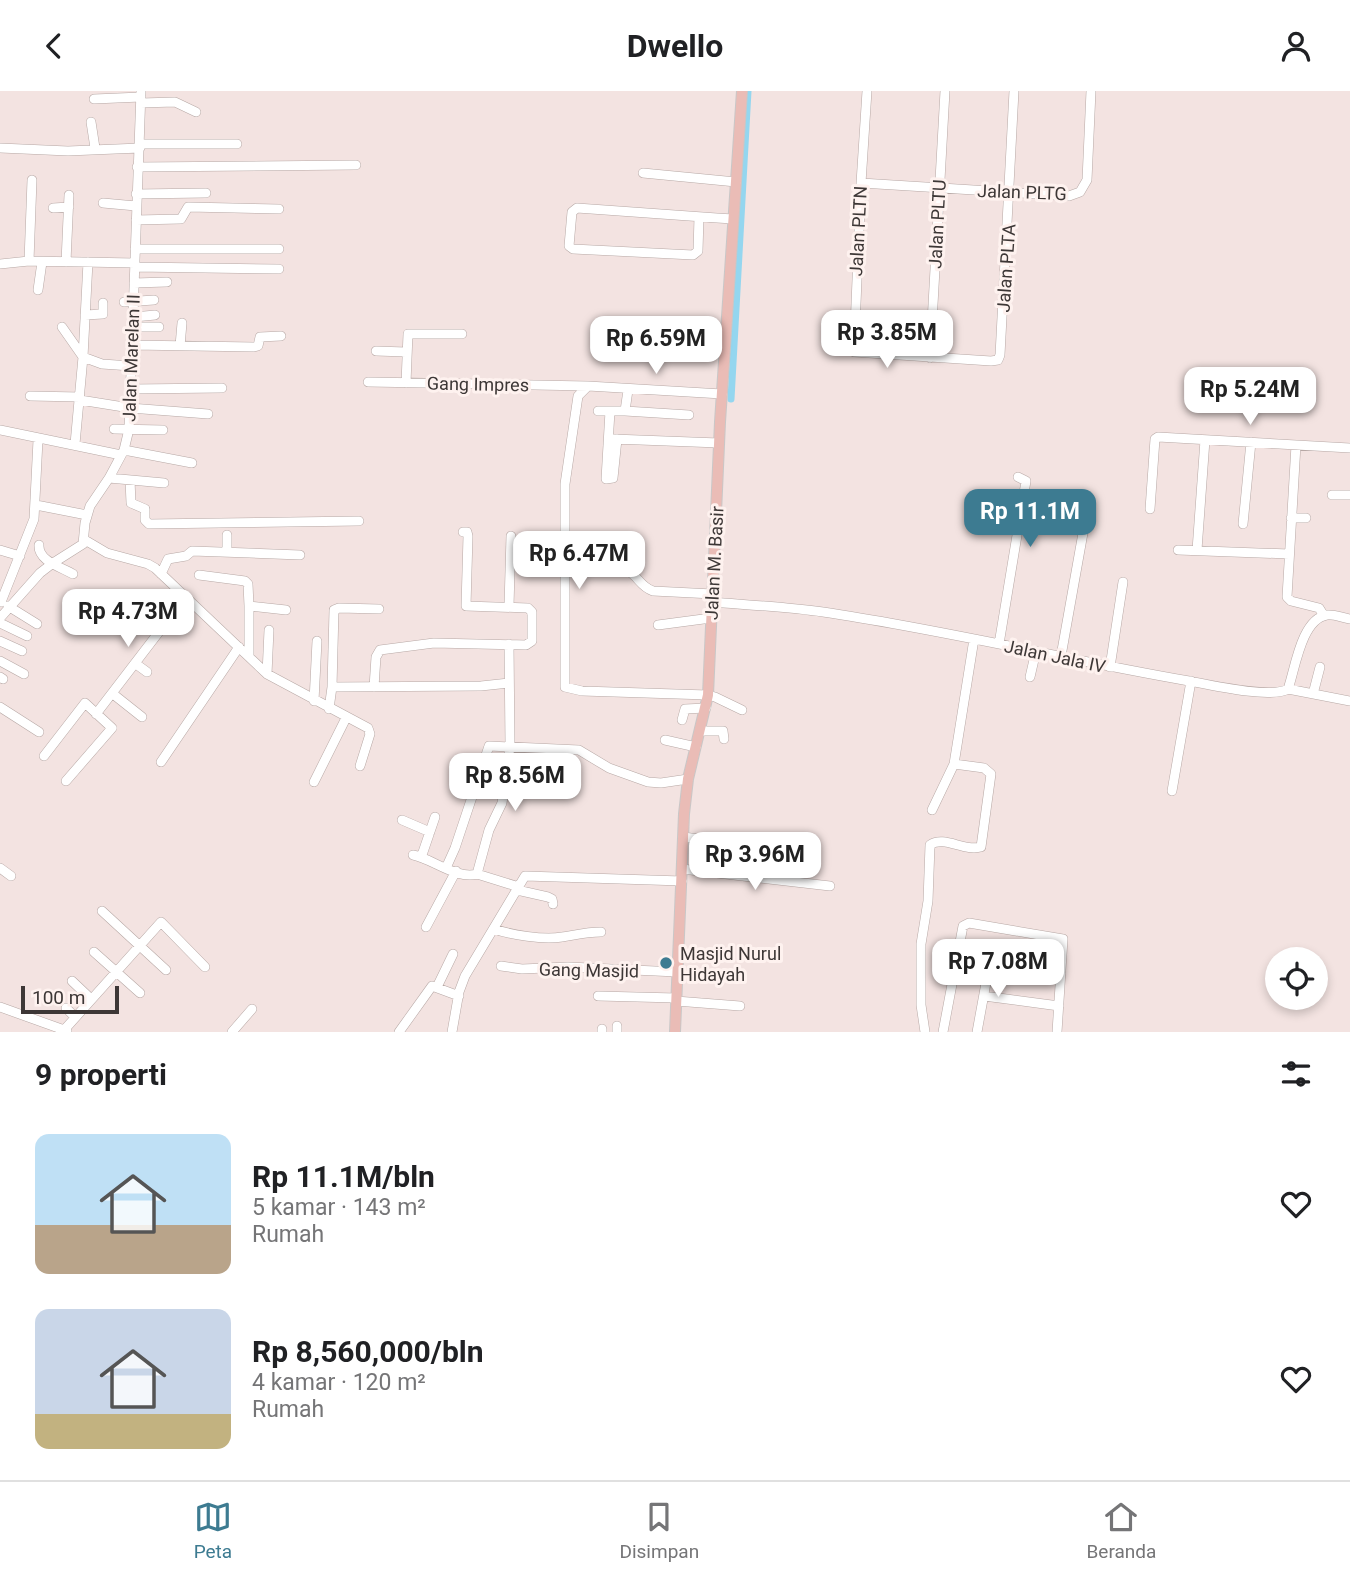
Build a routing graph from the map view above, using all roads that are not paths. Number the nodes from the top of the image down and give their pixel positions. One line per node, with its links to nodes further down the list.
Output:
1 (742, 91): 18 (main road, Jalan M. Basir)
2 (867, 91): 19 (street, Jalan PLTN)
3 (946, 91): 20 (street, Jalan PLTU)
4 (1014, 91): 23 (street, Jalan PLTA)
5 (1091, 91): 23 (street, Jalan PLTG)
6 (141, 97): 7 (street); 8 (street); 11 (street, Jalan Marelan II)
7 (94, 99)
8 (195, 112)
9 (91, 122): 13 (street)
10 (237, 144): 11 (street)
11 (140, 146): 13 (street); 15 (street, Jalan Marelan II)
12 (0, 148): 13 (street)
13 (95, 149)
14 (356, 165): 15 (street)
15 (137, 167): 22 (street, Jalan Marelan II)
16 (643, 173): 18 (street)
17 (32, 180): 35 (street)
18 (736, 182): 31 (main road, Jalan M. Basir)
19 (861, 183): 20 (street, Jalan PLTG); 62 (street, Jalan PLTN)
20 (939, 188): 23 (street, Jalan PLTG); 62 (street, Jalan PLTU)
21 (206, 193): 22 (street)
22 (136, 194): 26 (street, Jalan Marelan II)
23 (1010, 194): 63 (street, Jalan PLTA)
24 (69, 195): 28 (street)
25 (103, 202): 26 (street)
26 (136, 205): 32 (street, Jalan Marelan II)
27 (53, 208): 28 (street)
28 (69, 208): 37 (street)
29 (279, 209): 32 (street)
30 (699, 217): 30 (street); 31 (street)
31 (733, 219): 71 (main road, Jalan M. Basir)
32 (136, 220): 33 (street, Jalan Marelan II)
33 (135, 249): 34 (street); 40 (street, Jalan Marelan II)
34 (279, 249)
35 (29, 261): 36 (street); 39 (street)
36 (42, 262): 37 (street); 44 (street)
37 (66, 262): 38 (street)
38 (88, 262): 40 (street); 48 (street)
39 (0, 264)
40 (135, 265): 41 (street); 43 (street, Jalan Marelan II)
41 (279, 268)
42 (167, 282): 43 (street)
43 (134, 283): 46 (street, Jalan Marelan II)
44 (38, 290)
45 (154, 300): 46 (street)
46 (129, 302): 50 (street, Jalan Marelan II)
47 (103, 303): 48 (street)
48 (85, 315): 61 (street)
49 (155, 315): 50 (street)
50 (134, 317): 53 (street, Jalan Marelan II)
51 (182, 323): 58 (street)
52 (62, 327): 61 (street)
53 (134, 327): 54 (street); 57 (street, Jalan Marelan II)
54 (159, 327)
55 (462, 334): 60 (street)
56 (281, 337): 58 (street)
57 (133, 345): 58 (street); 64 (street, Jalan Marelan II)
58 (180, 346)
59 (376, 351): 60 (street)
60 (406, 352): 66 (street)
61 (83, 357): 64 (street); 73 (street)
62 (930, 358): 63 (street, Jalan PLTN)
63 (998, 360)
64 (131, 366): 69 (street, Jalan Marelan II)
65 (368, 382): 66 (street, Gang Impres)
66 (406, 383): 67 (street, Gang Impres)
67 (588, 386): 70 (street, Gang Impres); 165 (street)
68 (222, 388): 69 (street)
69 (131, 389): 74 (street, Jalan Marelan II)
70 (628, 390): 71 (street, Gang Impres); 77 (street)
71 (722, 394): 87 (main road, Jalan M. Basir)
72 (30, 396): 73 (street)
73 (80, 398): 74 (street); 88 (street)
74 (131, 408): 78 (street); 81 (street, Jalan Marelan II)
75 (598, 411): 76 (street)
76 (610, 411): 77 (street); 87 (street)
77 (625, 411): 79 (street)
78 (208, 414)
79 (689, 415)
80 (114, 429): 81 (street)
81 (129, 429): 83 (street); 91 (street, Jalan Marelan II)
82 (0, 430): 88 (street)
83 (163, 430)
84 (38, 440): 99 (street)
85 (1205, 440): 86 (street); 100 (street); 114 (street)
86 (1251, 442): 89 (street); 105 (street)
87 (719, 443): 125 (main road, Jalan M. Basir)
88 (75, 444): 91 (street)
89 (1296, 445): 90 (street); 102 (street)
90 (1350, 448)
91 (122, 452): 92 (street); 94 (street, Jalan Marelan II)
92 (192, 463)
93 (1018, 477): 145 (street)
94 (109, 478): 95 (street); 101 (street, Jalan Marelan II)
95 (131, 480): 96 (street); 104 (street)
96 (164, 483)
97 (1332, 495): 98 (street)
98 (1350, 495)
99 (36, 505): 101 (street); 118 (street)
100 (1150, 509)
101 (87, 515): 110 (street, Jalan Marelan II)
102 (1291, 518): 103 (street); 116 (street)
103 (1306, 518)
104 (359, 521)
105 (1243, 524)
106 (463, 532): 129 (street)
107 (1083, 533): 149 (street)
108 (227, 535): 115 (street)
109 (511, 536): 129 (street)
110 (86, 540): 119 (street); 121 (street)
111 (39, 545): 119 (street)
112 (1178, 549): 114 (street)
113 (0, 550): 118 (street)
114 (1197, 550): 116 (street)
115 (227, 552): 117 (street); 121 (street)
116 (1289, 554): 133 (street)
117 (300, 555)
118 (20, 556): 127 (street)
119 (53, 563): 122 (street); 130 (street)
120 (619, 567): 125 (street, Jalan Jala IV)
121 (161, 574): 126 (street)
122 (73, 575)
123 (199, 575): 128 (street)
124 (1123, 582): 153 (street)
125 (712, 598): 134 (main road, Jalan M. Basir); 141 (street, Jalan Jala IV)
126 (184, 600): 146 (street); 152 (street)
127 (0, 602): 130 (street)
128 (249, 606): 132 (street); 150 (street)
129 (509, 606): 144 (street)
130 (10, 607): 136 (street); 137 (street)
131 (379, 609): 161 (street)
132 (286, 610)
133 (1324, 616): 135 (street); 163 (street)
134 (711, 618): 138 (street); 165 (main road, Jalan M. Basir)
135 (1350, 619)
136 (0, 620): 140 (street)
137 (37, 624)
138 (657, 625)
139 (269, 629): 157 (street)
140 (27, 636)
141 (974, 639): 145 (street, Jalan Jala IV); 185 (street)
142 (0, 641): 147 (street)
143 (317, 641): 167 (street)
144 (509, 644): 160 (street); 162 (street)
145 (999, 644): 148 (street, Jalan Jala IV)
146 (239, 647): 150 (street); 184 (street)
147 (22, 651)
148 (1036, 651): 149 (street, Jalan Jala IV); 158 (street)
149 (1061, 656): 153 (street, Jalan Jala IV)
150 (249, 657): 157 (street)
151 (0, 661): 156 (street)
152 (136, 664): 155 (street); 164 (street)
153 (1110, 667): 159 (street, Jalan Jala IV)
154 (1320, 667): 166 (street)
155 (147, 672)
156 (23, 674)
157 (267, 674): 167 (street)
158 (1030, 677)
159 (1191, 681): 163 (street, Jalan Jala IV); 190 (street)
160 (509, 683): 162 (street); 181 (street)
161 (332, 687): 162 (street); 171 (street)
162 (374, 687)
163 (1288, 689): 166 (street, Jalan Jala IV)
164 (113, 694): 173 (street); 174 (street)
165 (708, 695): 170 (main road, Jalan M. Basir); 172 (street)
166 (1313, 695): 168 (street, Jalan Jala IV)
167 (314, 701): 171 (street)
168 (1350, 701)
169 (0, 707): 178 (street)
170 (706, 708): 176 (street); 177 (main road, Jalan M. Basir)
171 (329, 709): 175 (street)
172 (742, 711)
173 (96, 714): 183 (street); 188 (street)
174 (142, 717)
175 (346, 718): 186 (street); 189 (street)
176 (682, 720)
177 (700, 731): 179 (street); 182 (main road, Jalan M. Basir)
178 (39, 732)
179 (724, 739)
180 (665, 740): 182 (street)
181 (510, 745): 187 (street); 198 (street); 199 (street)
182 (696, 747): 187 (main road, Jalan M. Basir)
183 (44, 756)
184 (161, 762)
185 (954, 764): 191 (street); 239 (street)
186 (360, 766)
187 (688, 779): 195 (main road, Jalan M. Basir)
188 (66, 781)
189 (314, 782)
190 (1172, 791)
191 (932, 810)
192 (435, 817): 194 (street)
193 (402, 820): 194 (street)
194 (430, 832): 198 (street)
195 (683, 837): 196 (street); 200 (main road, Jalan M. Basir)
196 (808, 852)
197 (0, 868): 201 (street)
198 (451, 870): 199 (street); 206 (street)
199 (477, 874): 203 (street)
200 (682, 875): 202 (street); 203 (street); 218 (main road, Jalan M. Basir)
201 (11, 876)
202 (830, 886)
203 (518, 888): 204 (street); 207 (street)
204 (553, 904)
205 (102, 911): 209 (street)
206 (426, 927)
207 (494, 929): 208 (street); 223 (street)
208 (601, 932)
209 (139, 946): 215 (street); 216 (street); 217 (street)
210 (94, 951): 217 (street)
211 (453, 954): 221 (street)
212 (957, 955): 213 (street); 219 (street); 240 (street)
213 (990, 961): 219 (street); 225 (street)
214 (501, 966): 218 (street, Gang Masjid)
215 (205, 967)
216 (166, 970)
217 (116, 971): 222 (street); 226 (street)
218 (677, 972): 227 (main road, Jalan M. Basir)
219 (1061, 973): 229 (street)
220 (72, 981): 226 (street)
221 (437, 987): 223 (street); 236 (street)
222 (139, 993)
223 (458, 996): 237 (street)
224 (598, 996): 227 (street)
225 (984, 996): 229 (street); 241 (street)
226 (91, 999): 233 (street)
227 (676, 999): 228 (street); 238 (main road, Jalan M. Basir)
228 (740, 1006)
229 (1059, 1006): 242 (street)
230 (0, 1007): 234 (street)
231 (66, 1008): 233 (street)
232 (252, 1009): 235 (street)
233 (75, 1017): 234 (street)
234 (66, 1030)
235 (232, 1032)
236 (399, 1032)
237 (452, 1032)
238 (675, 1032)
239 (925, 1032)
240 (943, 1032)
241 (980, 1032)
242 (1057, 1032)

